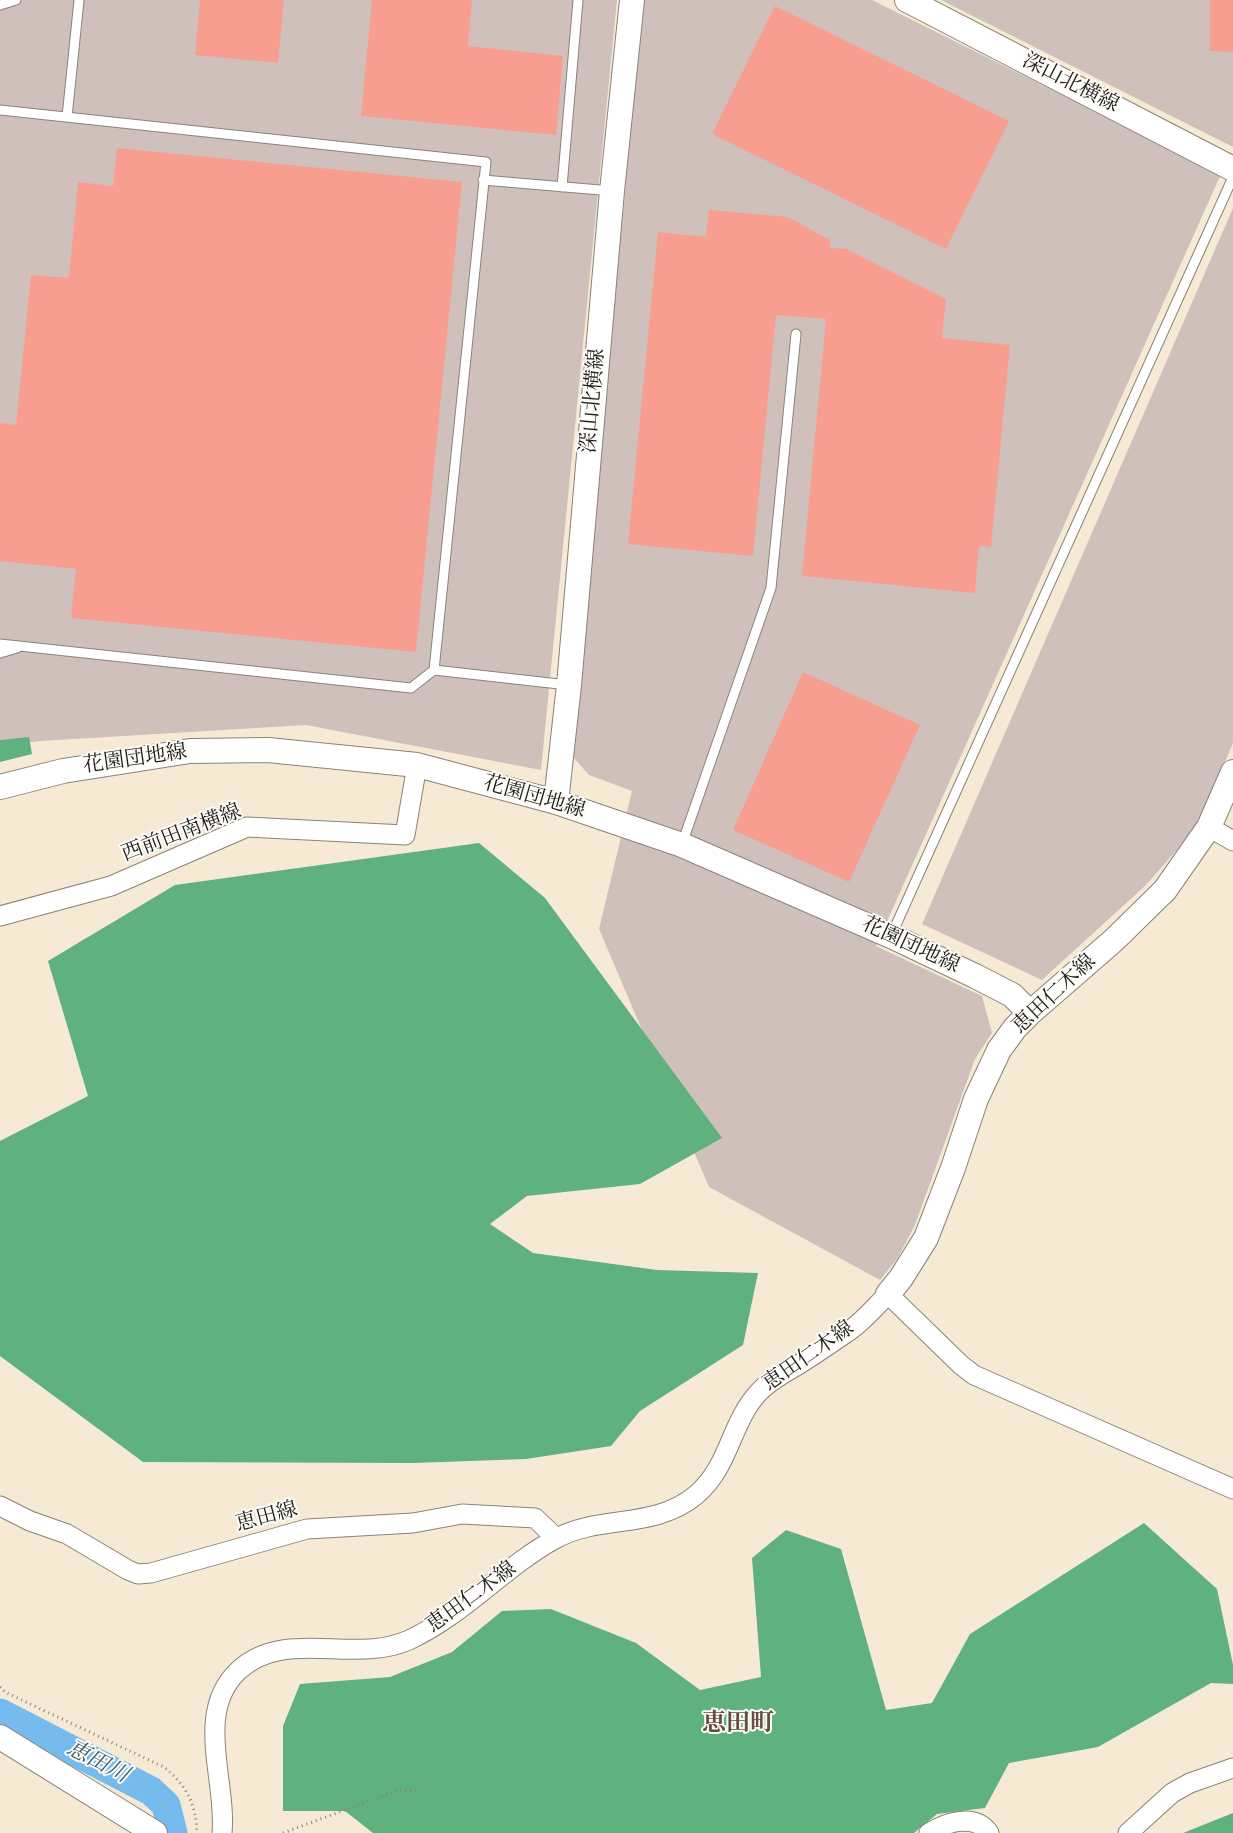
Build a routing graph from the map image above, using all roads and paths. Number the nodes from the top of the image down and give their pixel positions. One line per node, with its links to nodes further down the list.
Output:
1 (16, 0): 6 (lane)
2 (78, 0): 8 (lane)
3 (578, 0): 12 (lane)
4 (632, 0): 13 (street, 深山北横線)
5 (907, 0): 9 (street, 深山北横線)
6 (0, 5)
7 (0, 110): 8 (lane)
8 (67, 117): 11 (lane)
9 (1233, 169)
10 (1233, 177): 28 (lane)
11 (483, 180): 12 (lane); 18 (lane)
12 (562, 187): 13 (lane)
13 (612, 191): 19 (street, 深山北横線)
14 (796, 334): 26 (lane)
15 (0, 644): 16 (lane)
16 (24, 646): 17 (lane); 18 (lane)
17 (0, 653)
18 (434, 670): 19 (lane)
19 (570, 685): 23 (street, 深山北横線)
20 (417, 766): 22 (street, 花園団地線); 23 (street, 花園団地線); 27 (street, 西前田南横線)
21 (1233, 772): 24 (street, 恵田仁木線)
22 (0, 787)
23 (556, 802): 26 (street, 花園団地線)
24 (1209, 827): 25 (street); 29 (street, 恵田仁木線)
25 (1233, 842)
26 (682, 845): 28 (street, 花園団地線)
27 (0, 916)
28 (891, 936): 29 (street, 花園団地線)
29 (1030, 1013): 30 (street, 恵田仁木線)
30 (888, 1294): 31 (street); 33 (street, 恵田仁木線)
31 (1233, 1489)
32 (0, 1506): 33 (street, 恵田線)
33 (556, 1538): 40 (street, 恵田仁木線)
34 (0, 1687): 39 (path)
35 (0, 1736): 38 (street)
36 (1233, 1768): 44 (street)
37 (420, 1790): 41 (path)
38 (155, 1833)
39 (197, 1833)
40 (222, 1833)
41 (283, 1833)
42 (929, 1833): 43 (street)
43 (989, 1833)
44 (1128, 1833)

